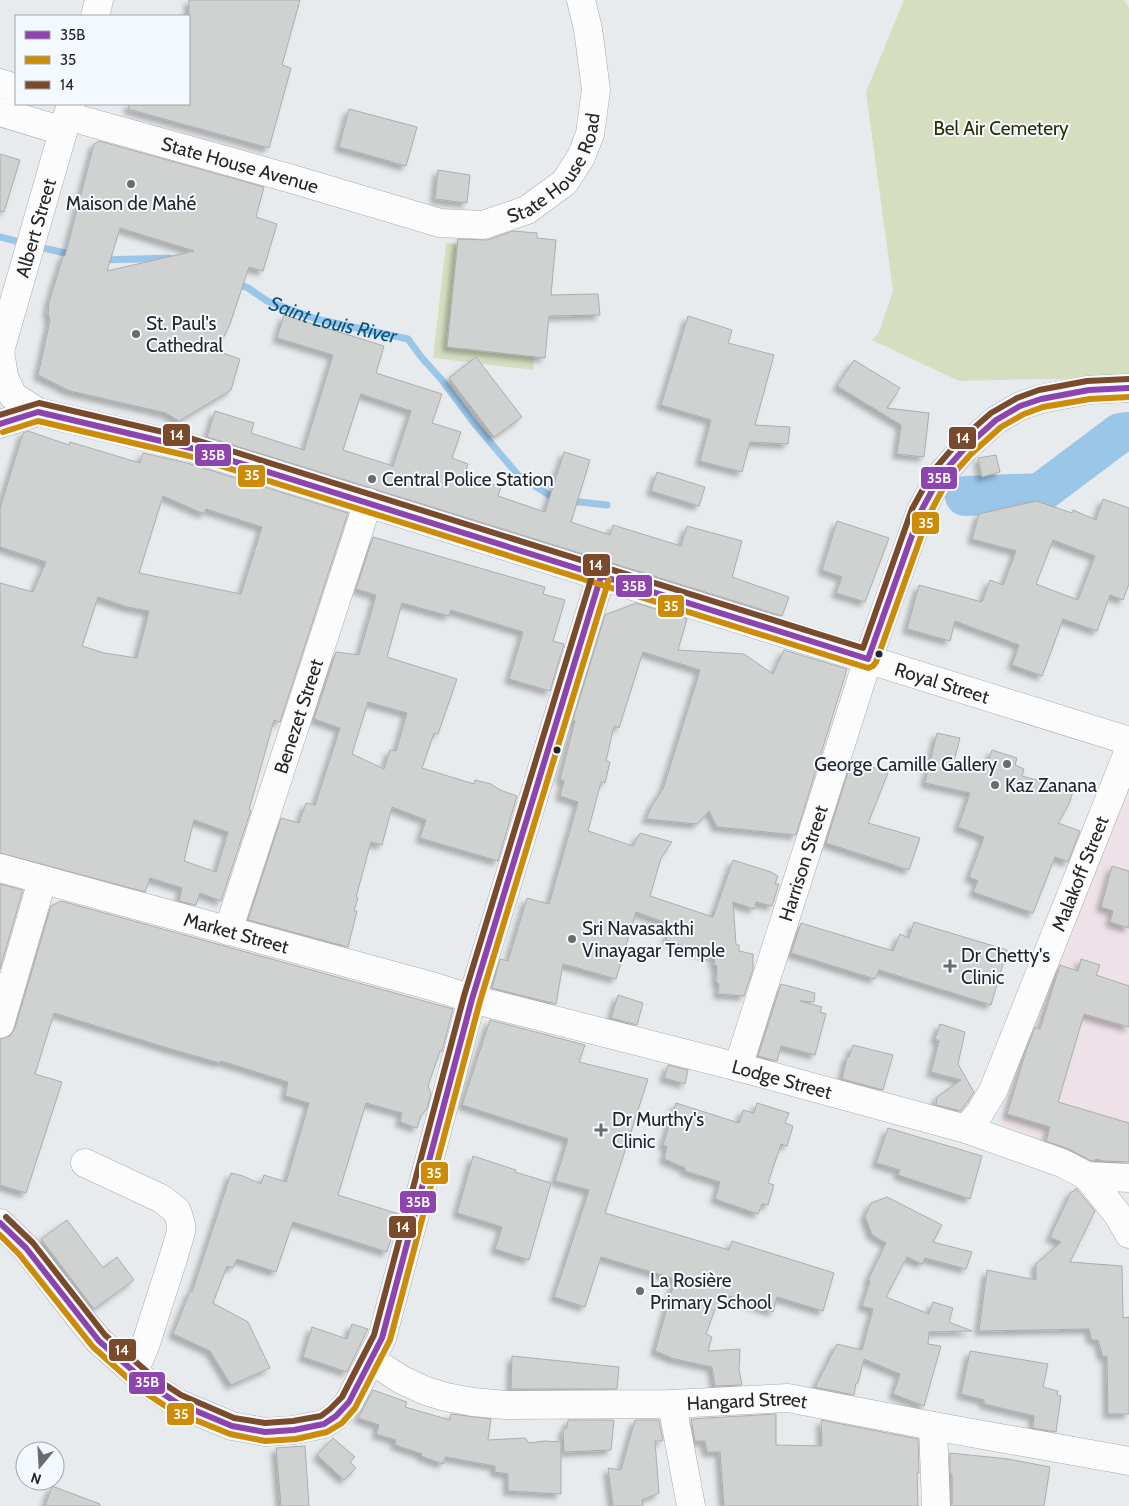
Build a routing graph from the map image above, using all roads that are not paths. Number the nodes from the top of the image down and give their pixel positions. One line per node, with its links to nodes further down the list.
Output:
1 (100, 0): 3 (street)
2 (581, 0): 8 (street, State House Road)
3 (95, 15)
4 (0, 83): 5 (street)
5 (15, 88)
6 (0, 112): 7 (street, State House Avenue)
7 (71, 113): 8 (street, State House Avenue); 9 (street, Albert Street)
8 (396, 209)
9 (0, 350): 11 (street, Royal Street)
10 (1129, 388): 15 (street, Harrison Street)
11 (38, 412): 12 (street); 13 (street, Royal Street)
12 (0, 424)
13 (368, 502): 14 (street, Royal Street); 20 (street, Benezet Street)
14 (601, 576): 15 (street, Royal Street); 21 (street)
15 (868, 659): 16 (street, Royal Street); 23 (street, Harrison Street)
16 (1129, 741)
17 (1129, 750): 24 (street, Malakoff Street)
18 (0, 868): 19 (street, Market Street)
19 (42, 881): 20 (street, Market Street); 22 (street)
20 (228, 931): 21 (street, Market Street)
21 (472, 999): 23 (street, Lodge Street); 30 (street)
22 (0, 1024)
23 (738, 1067): 24 (street, Lodge Street)
24 (966, 1129): 26 (street, Lodge Street)
25 (85, 1163): 31 (street)
26 (1087, 1176): 27 (street); 29 (street)
27 (1129, 1178)
28 (0, 1223): 31 (street)
29 (1129, 1234)
30 (376, 1349): 31 (street); 32 (street, Hangard Street)
31 (130, 1368)
32 (672, 1404): 33 (street, Hangard Street); 35 (street)
33 (933, 1426): 34 (street, Hangard Street); 36 (street)
34 (1129, 1461)
35 (691, 1506)
36 (936, 1506)

